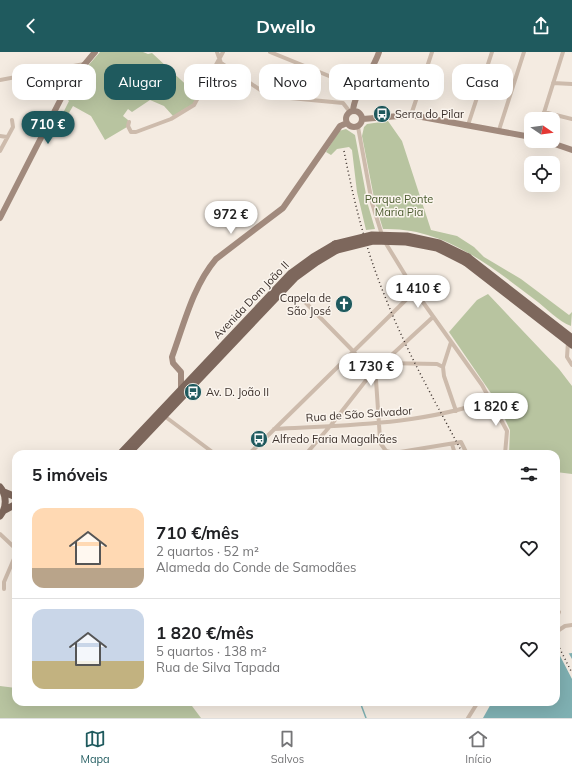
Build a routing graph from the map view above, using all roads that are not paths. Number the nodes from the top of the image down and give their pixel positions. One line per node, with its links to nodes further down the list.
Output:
1 (95, 52): 11 (street)
2 (217, 52): 10 (street)
3 (223, 52): 10 (street)
4 (270, 52): 13 (street)
5 (379, 52): 12 (street)
6 (432, 52): 22 (street)
7 (492, 52): 29 (street)
8 (524, 52): 31 (street)
9 (563, 52): 16 (street)
10 (219, 58): 20 (street); 27 (street)
11 (84, 64)
12 (375, 64)
13 (329, 76)
14 (12, 78): 15 (street)
15 (0, 80)
16 (553, 83): 17 (street); 21 (street)
17 (572, 84)
18 (60, 100): 38 (street)
19 (355, 100): 20 (street)
20 (351, 111): 24 (street); 28 (street)
21 (544, 112)
22 (411, 115): 24 (street); 29 (street)
23 (560, 116): 25 (street)
24 (363, 119): 30 (street)
25 (572, 119)
26 (12, 120): 34 (street)
27 (129, 122)
28 (347, 123): 30 (street); 49 (street)
29 (468, 125): 31 (street)
30 (358, 127): 40 (street)
31 (499, 130): 32 (street)
32 (524, 135)
33 (0, 136): 34 (street)
34 (7, 137): 37 (street)
35 (560, 146): 36 (street)
36 (572, 150)
37 (0, 151)
38 (0, 218)
39 (336, 247): 43 (main road, Avenida Dom João II, bridge); 50 (main road, Avenida Dom João II); 55 (main road, Avenida Dom João II)
40 (415, 291): 42 (street); 45 (street)
41 (305, 302): 45 (street)
42 (433, 317): 44 (street); 46 (street)
43 (571, 340): 47 (street)
44 (451, 342): 48 (street); 53 (street)
45 (353, 351): 51 (street); 58 (street)
46 (383, 363): 48 (street); 51 (street)
47 (572, 364)
48 (444, 367): 54 (street)
49 (181, 372): 50 (street); 52 (street)
50 (196, 374): 52 (main road, Avenida Dom João II)
51 (371, 374): 56 (street); 57 (street)
52 (181, 389): 55 (main road, Avenida Dom João II)
53 (490, 400): 54 (street, Rua de São Salvador); 69 (street)
54 (456, 411): 56 (street, Rua de São Salvador)
55 (162, 414): 60 (main road, Avenida Dom João II); 61 (main road, Avenida Dom João II); 62 (street)
56 (379, 423): 57 (street, Rua de São Salvador); 65 (street)
57 (331, 426): 58 (street, Rua de São Salvador); 64 (street)
58 (274, 429): 63 (street)
59 (452, 444): 66 (street); 67 (street); 68 (street)
60 (124, 450)
61 (131, 450)
62 (210, 450)
63 (253, 450)
64 (310, 450)
65 (385, 450)
66 (411, 450)
67 (454, 450)
68 (465, 450)
69 (505, 450)
70 (2, 490): 71 (main road); 73 (main road)
71 (12, 495)
72 (12, 506): 73 (main road)
73 (5, 510): 74 (main road)
74 (0, 516)
75 (1, 536): 76 (street)
76 (12, 546)
77 (12, 563): 78 (street)
78 (4, 589)
79 (572, 624): 80 (street)
80 (560, 629)
81 (476, 706): 82 (street)
82 (468, 718)

